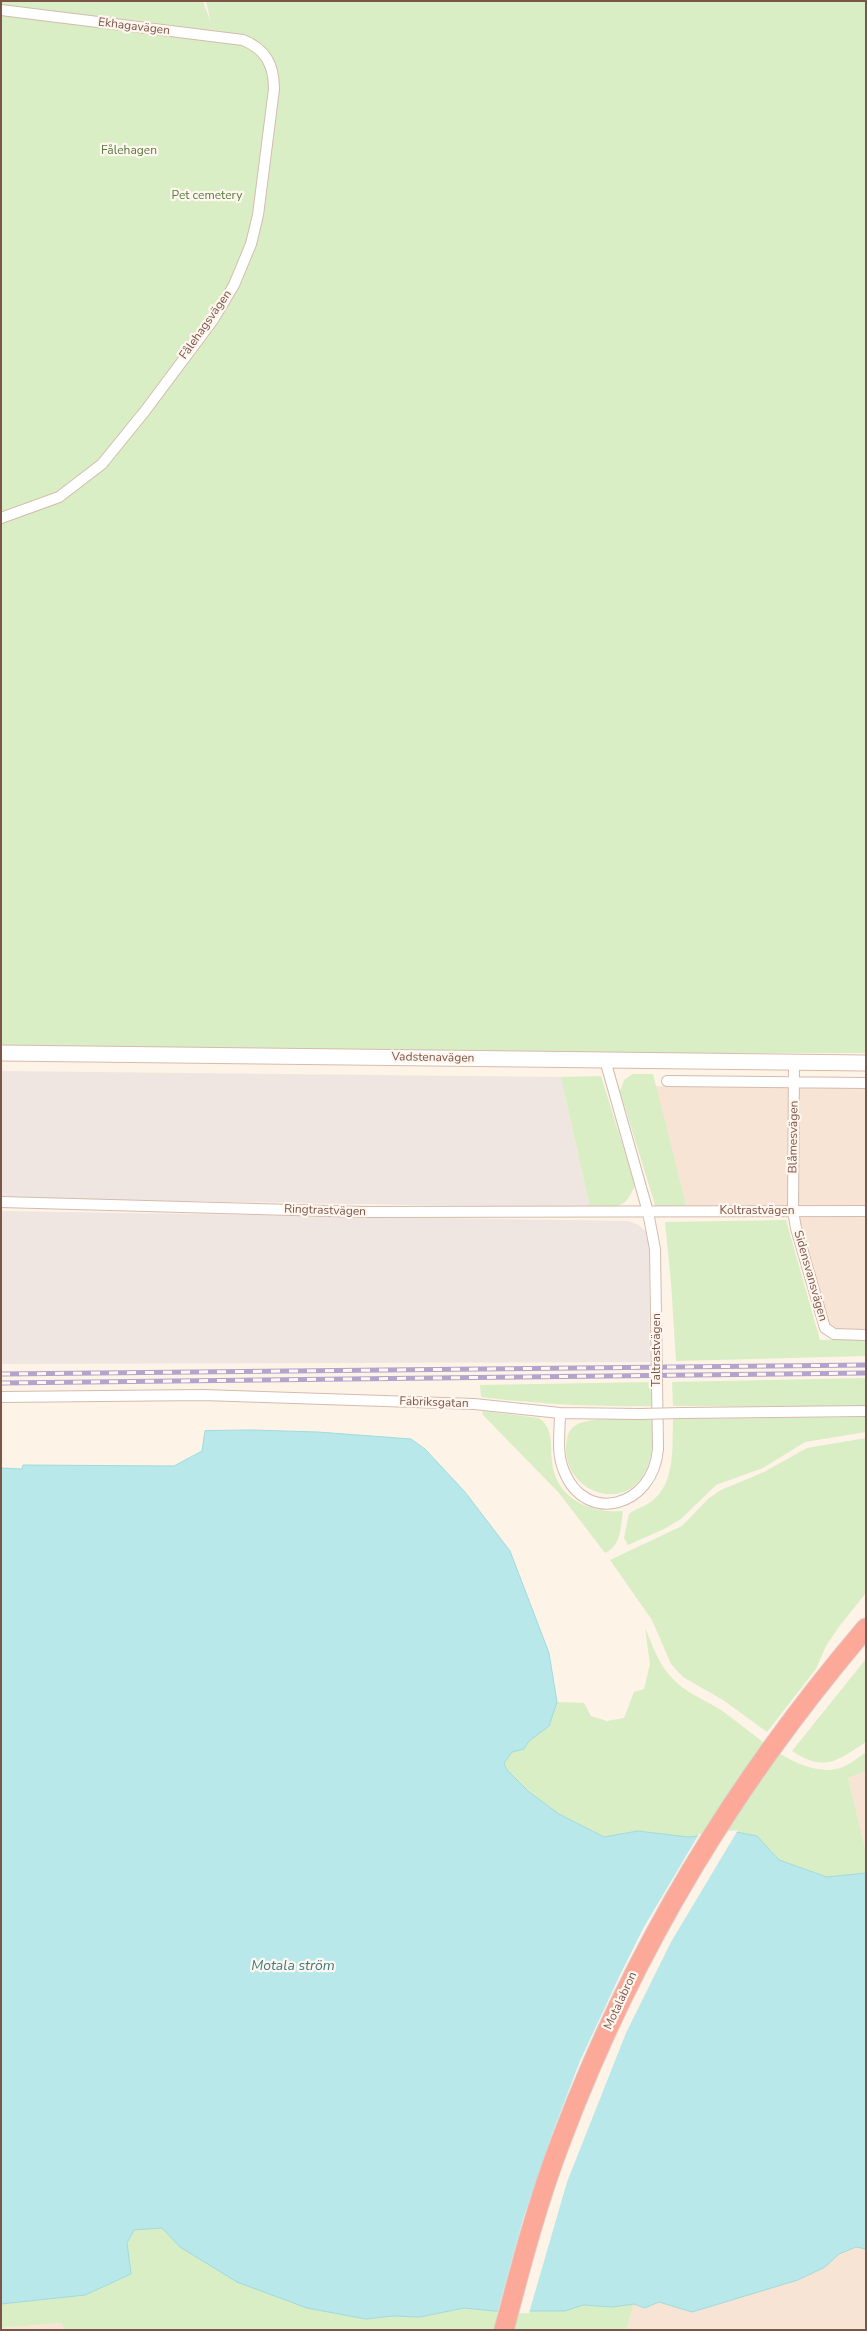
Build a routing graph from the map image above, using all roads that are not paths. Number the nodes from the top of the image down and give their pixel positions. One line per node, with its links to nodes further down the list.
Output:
1 (1, 10): 2 (street, Ekhagavägen)
2 (263, 52): 3 (street, Fålehagsvägen)
3 (1, 518)
4 (1, 1053): 5 (main road, Vadstenavägen)
5 (604, 1060): 6 (main road, Vadstenavägen); 14 (street, Taltrastvägen)
6 (794, 1062): 7 (main road, Vadstenavägen); 9 (street, Blåmesvägen)
7 (866, 1063)
8 (667, 1081): 9 (street)
9 (794, 1083): 10 (street); 12 (street, Blåmesvägen)
10 (866, 1084)
11 (1, 1202): 14 (street, Ringtrastvägen)
12 (793, 1211): 13 (street, Koltrastvägen); 14 (street, Koltrastvägen); 15 (street, Sidensvansvägen)
13 (866, 1211)
14 (648, 1212): 18 (street, Taltrastvägen)
15 (866, 1335)
16 (1, 1397): 18 (street, Fabriksgatan)
17 (866, 1412): 18 (street, Fabriksgatan, bridge)
18 (560, 1413)
19 (866, 1628): 21 (highway)
20 (866, 1647): 21 (highway)
21 (808, 1708): 22 (highway, Motalabron); 23 (highway, Motalabron)
22 (504, 2330)
23 (518, 2330)

